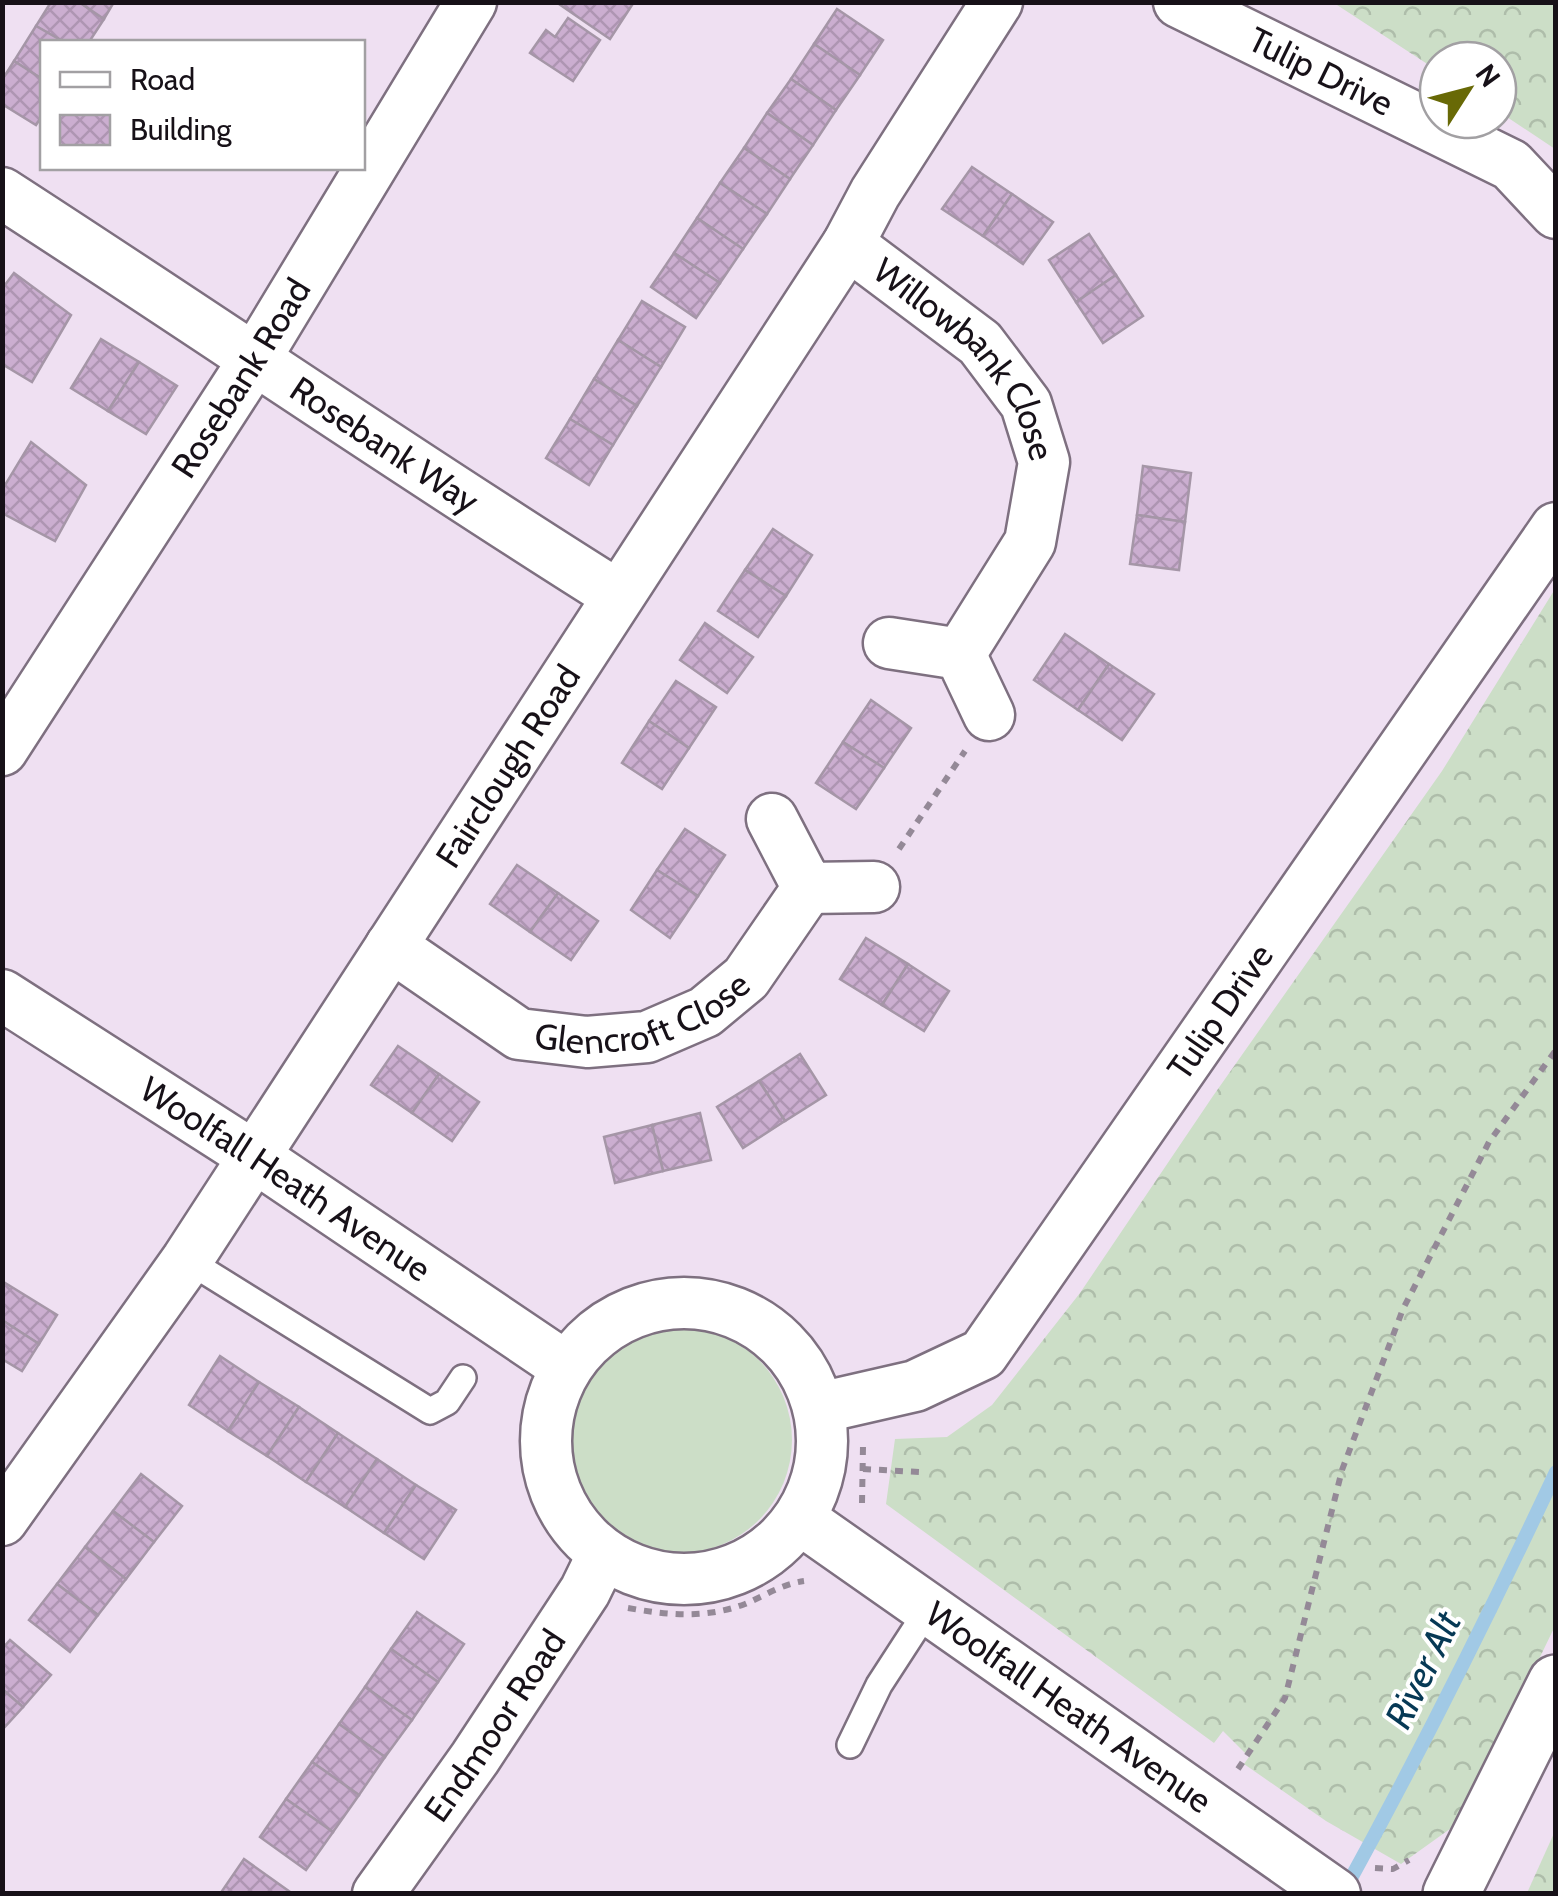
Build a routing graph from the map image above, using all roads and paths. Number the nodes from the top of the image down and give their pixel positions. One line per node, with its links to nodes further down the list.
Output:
1 (471, 2): 7 (street, Rosebank Road)
2 (997, 2): 6 (street, Fairclough Road)
3 (1179, 2): 5 (street, Tulip Drive)
4 (2, 192): 7 (street, Rosebank Way)
5 (1556, 213)
6 (848, 244): 9 (street, Fairclough Road); 11 (street, Willowbank Close)
7 (256, 357): 9 (street, Rosebank Way); 13 (street, Rosebank Road)
8 (1556, 528): 24 (street, Tulip Drive)
9 (617, 595): 17 (street, Fairclough Road)
10 (888, 643): 11 (street)
11 (960, 654): 12 (street)
12 (989, 715): 15 (path)
13 (2, 750)
14 (772, 819): 16 (street)
15 (874, 887): 16 (street)
16 (808, 888): 17 (street, Glencroft Close)
17 (391, 946): 20 (street, Fairclough Road)
18 (2, 995): 20 (street, Woolfall Heath Avenue)
19 (1556, 1050): 35 (path)
20 (252, 1155): 21 (street, Fairclough Road); 22 (street, Woolfall Heath Avenue)
21 (187, 1260): 23 (lane); 27 (street, Fairclough Road)
22 (566, 1367): 24 (street); 29 (street)
23 (463, 1378)
24 (819, 1408): 28 (street)
25 (863, 1469): 26 (path)
26 (919, 1472)
27 (2, 1520)
28 (800, 1520): 29 (street); 32 (street, Woolfall Heath Avenue)
29 (603, 1554): 39 (street, Endmoor Road)
30 (820, 1583): 31 (path)
31 (614, 1607)
32 (927, 1611): 34 (lane); 38 (street, Woolfall Heath Avenue)
33 (1556, 1684): 40 (main road)
34 (850, 1745)
35 (1234, 1776)
36 (1418, 1851): 37 (path)
37 (1379, 1870)
38 (1319, 1883)
39 (378, 1894)
40 (1451, 1894)

